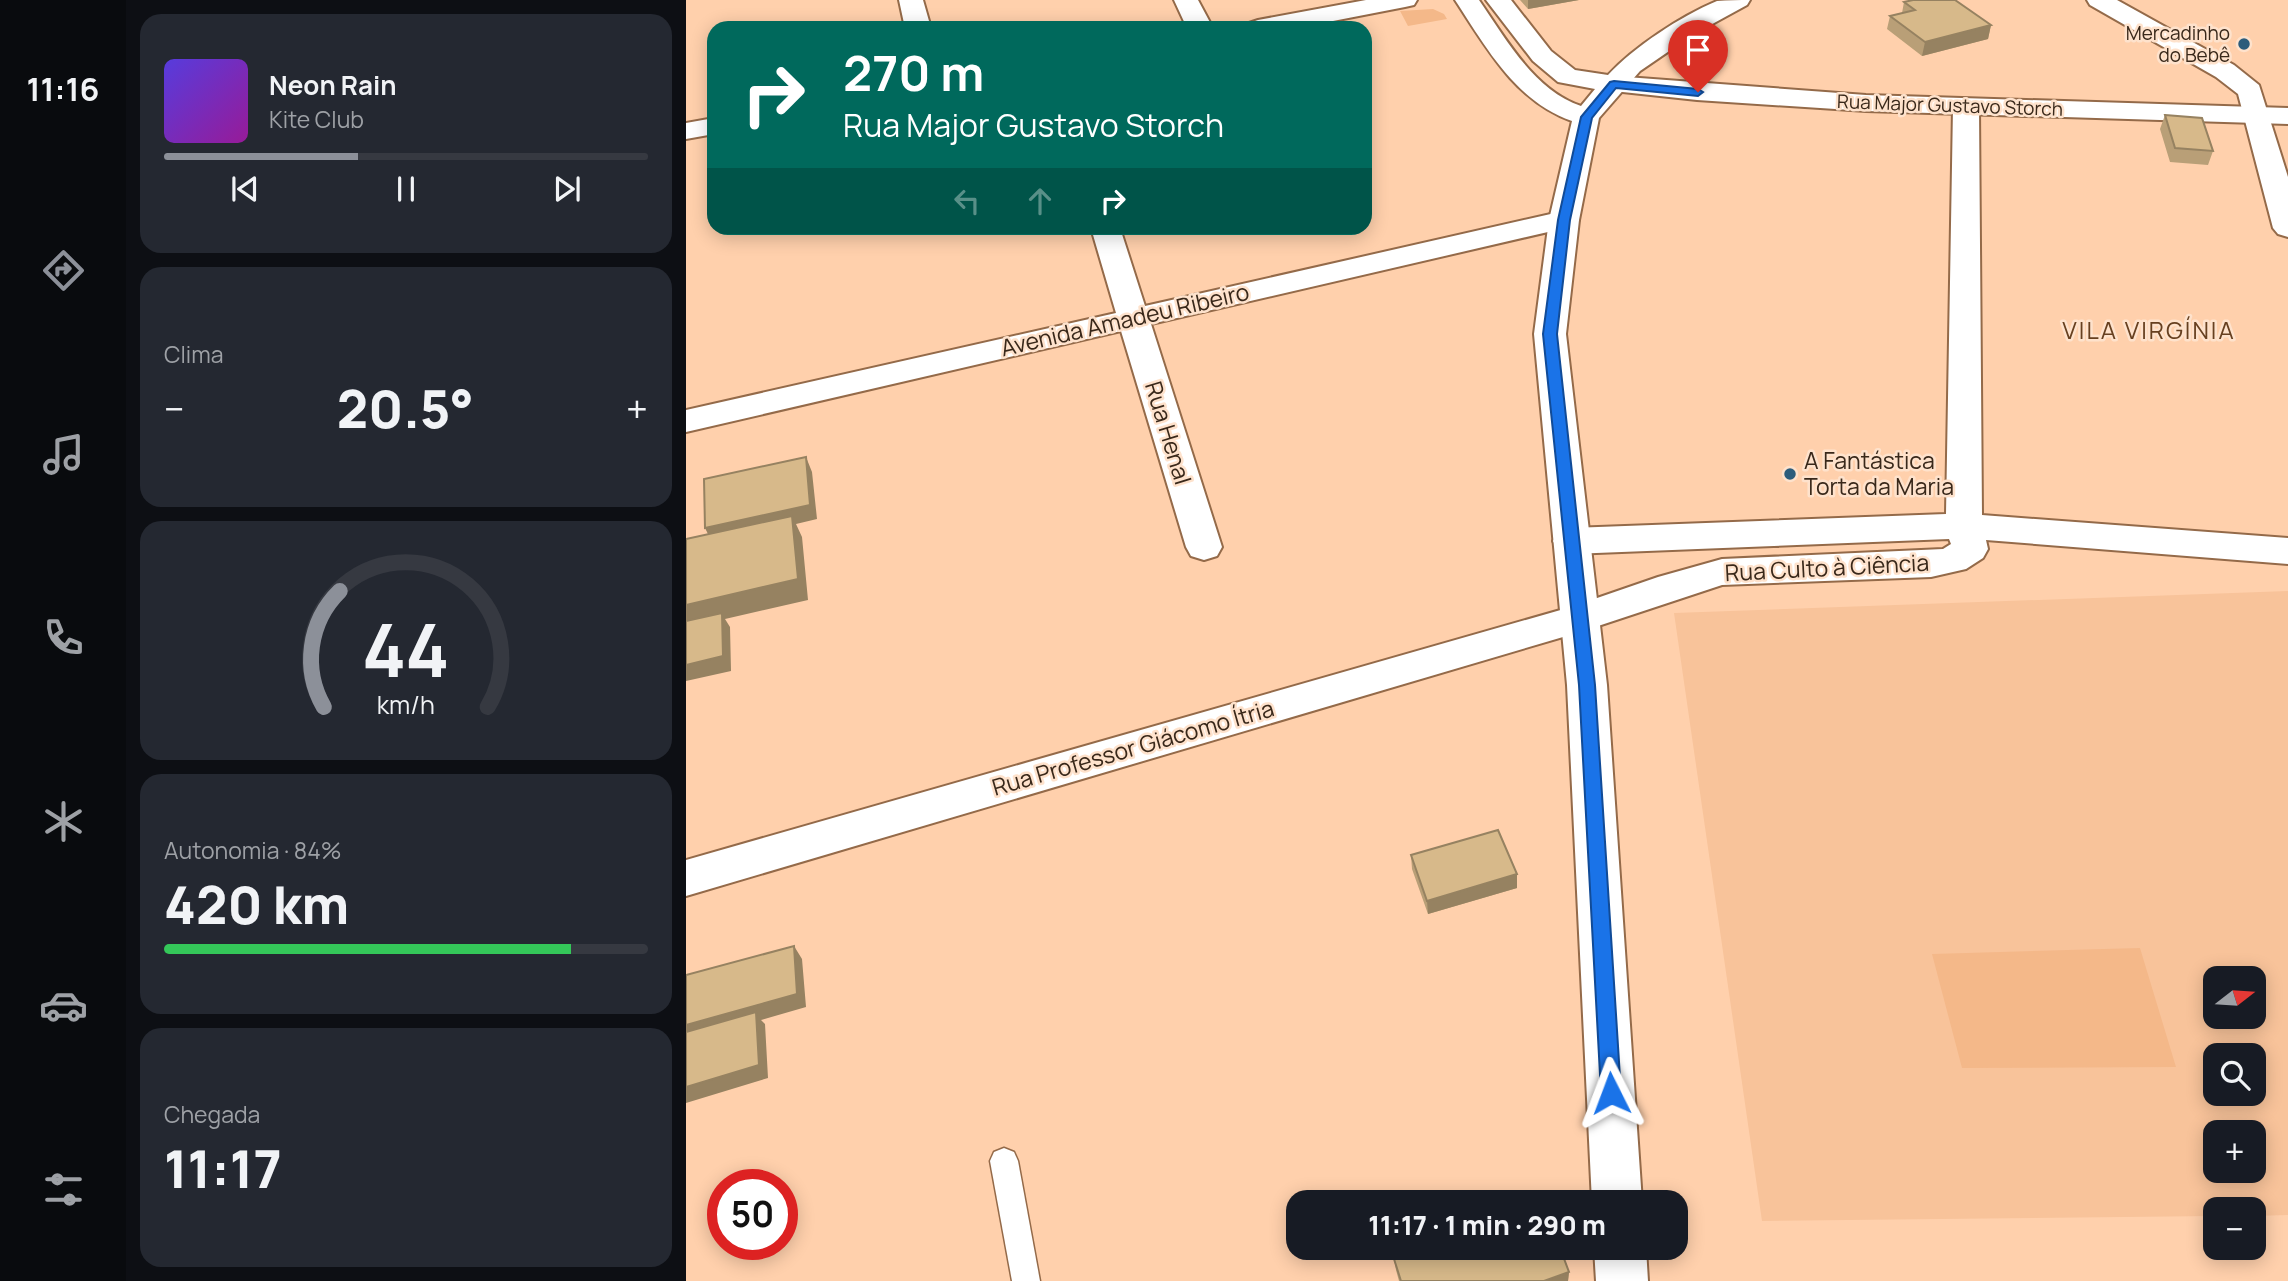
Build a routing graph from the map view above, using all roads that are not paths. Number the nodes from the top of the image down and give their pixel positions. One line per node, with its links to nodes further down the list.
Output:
1 (911, 0): 8 (street)
2 (1186, 0): 9 (street)
3 (1405, 0): 10 (street)
4 (1467, 0): 15 (street)
5 (1498, 0): 11 (street, Rua Major Gustavo Storch)
6 (1738, 0): 11 (street)
7 (2099, 0): 13 (street)
8 (916, 21)
9 (1196, 21)
10 (1295, 21)
11 (1614, 85): 12 (street, Rua Major Gustavo Storch); 15 (street)
12 (1966, 108): 13 (street, Rua Major Gustavo Storch); 23 (street)
13 (2258, 115): 14 (street, Rua Major Gustavo Storch); 19 (street)
14 (2288, 116)
15 (1586, 117): 18 (street)
16 (707, 127): 17 (street)
17 (686, 131)
18 (1564, 220): 21 (street, Avenida Amadeu Ribeiro); 24 (street)
19 (2288, 228)
20 (1107, 235): 21 (street, Rua Henal)
21 (1132, 318): 22 (street, Avenida Amadeu Ribeiro); 25 (street, Rua Henal)
22 (686, 421)
23 (1964, 526): 24 (street, Rua Culto à Ciência); 26 (street, Rua Culto à Ciência); 27 (street, Rua Culto à Ciência)
24 (1571, 541): 27 (street)
25 (1203, 547)
26 (2288, 551)
27 (1580, 618): 28 (street, Rua Professor Giácomo Ítria); 30 (street)
28 (686, 878)
29 (1004, 1161): 32 (lane)
30 (1616, 1190)
31 (1621, 1260): 33 (street)
32 (1026, 1281)
33 (1622, 1281)

